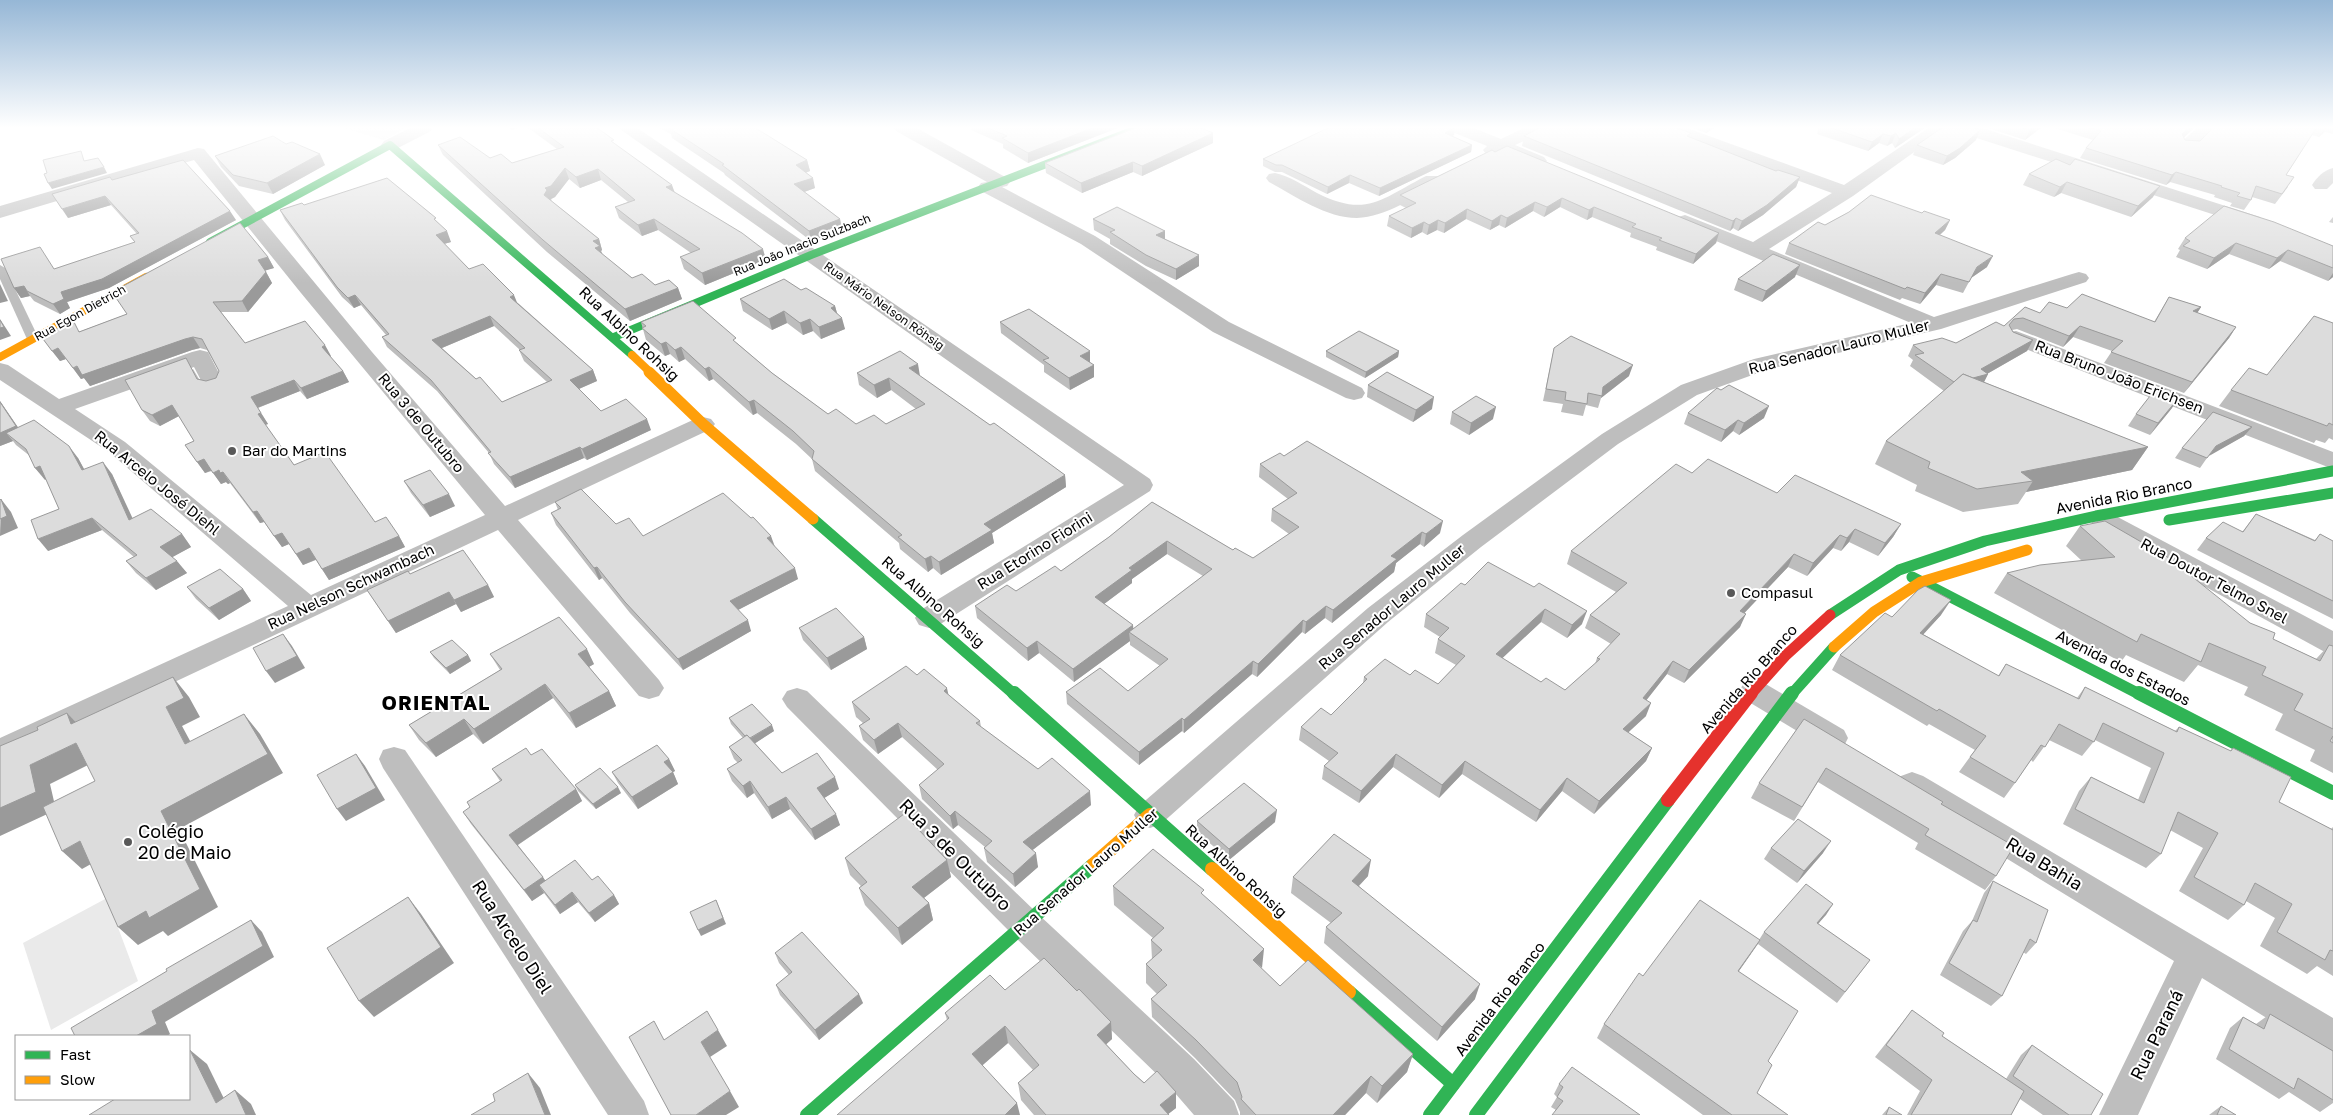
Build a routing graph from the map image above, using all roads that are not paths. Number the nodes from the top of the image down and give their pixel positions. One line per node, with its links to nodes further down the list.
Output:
1 (114, 179): 15 (street, Rua 3 de Outubro)
2 (219, 179): 17 (street, Rua 3 de Outubro)
3 (327, 179): 17 (street)
4 (429, 179): 27 (street, Rua Albino Rohsig)
5 (701, 179): 21 (street, Rua Mário Nelson Röhsig)
6 (986, 179): 13 (street)
7 (1007, 179): 13 (street, Rua João Inacio Sulzbach)
8 (1277, 179): 9 (street)
9 (1434, 179)
10 (1810, 179): 14 (street)
11 (1865, 179): 14 (street)
12 (2122, 179): 18 (street)
13 (994, 184): 21 (street, Rua João Inacio Sulzbach); 32 (street)
14 (1846, 192): 20 (street)
15 (0, 212)
16 (1664, 213): 20 (street)
17 (251, 220): 19 (street); 39 (street, Rua 3 de Outubro)
18 (2268, 226)
19 (198, 248)
20 (1754, 250): 25 (street)
21 (811, 255): 27 (street, Rua João Inacio Sulzbach); 37 (street, Rua Mário Nelson Röhsig)
22 (0, 268): 28 (lane)
23 (155, 272): 28 (street, Rua Egon Dietrich)
24 (2079, 278): 25 (street, Rua Senador Lauro Muller)
25 (1933, 324): 56 (street, Rua Senador Lauro Muller)
26 (2016, 337): 35 (street, Rua Bruno João Erichsen)
27 (614, 338): 34 (street, Rua Albino Rohsig)
28 (32, 339): 29 (street, Rua Egon Dietrich)
29 (0, 357)
30 (0, 370): 33 (street, Rua Arcelo José Diehl)
31 (213, 383): 33 (street)
32 (1354, 393)
33 (57, 407): 45 (street, Rua Arcelo José Diehl)
34 (703, 424): 39 (street, Rua Nelson Schwambach); 46 (street, Rua Albino Rohsig)
35 (2333, 461)
36 (2333, 471): 41 (street, Avenida Rio Branco)
37 (1141, 485): 46 (street, Rua Etorino Fiorini)
38 (2333, 494): 40 (street)
39 (501, 518): 45 (street, Rua Nelson Schwambach); 48 (street, Rua 3 de Outubro)
40 (2156, 523)
41 (2112, 526): 43 (street, Avenida Rio Branco); 47 (street, Rua Doutor Telmo Snel)
42 (2042, 546): 44 (street, Avenida Rio Branco)
43 (1899, 570): 44 (street, Avenida dos Estados); 50 (street, Avenida Rio Branco)
44 (1921, 582): 50 (street, Avenida Rio Branco); 55 (street, Avenida dos Estados)
45 (307, 607): 51 (street, Rua Nelson Schwambach)
46 (929, 618): 56 (street, Rua Albino Rohsig)
47 (2333, 644)
48 (650, 688)
49 (797, 699): 57 (street, Rua 3 de Outubro)
50 (1768, 699): 52 (street); 60 (street, Avenida Rio Branco); 65 (street, Avenida Rio Branco)
51 (0, 752)
52 (1857, 752)
53 (394, 759): 61 (street, Rua Arcelo Diel)
54 (1891, 772): 58 (street, Rua Bahia)
55 (2333, 793)
56 (1150, 814): 57 (street, Rua Senador Lauro Muller); 60 (street, Rua Albino Rohsig)
57 (1026, 925): 62 (street, Rua Senador Lauro Muller); 63 (street, Rua 3 de Outubro)
58 (2196, 956): 59 (street, Rua Bahia); 66 (street, Rua Paraná)
59 (2333, 1038)
60 (1453, 1084): 64 (street, Avenida Rio Branco)
61 (630, 1115)
62 (807, 1115)
63 (1220, 1115)
64 (1430, 1115)
65 (1476, 1115)
66 (2118, 1115)

